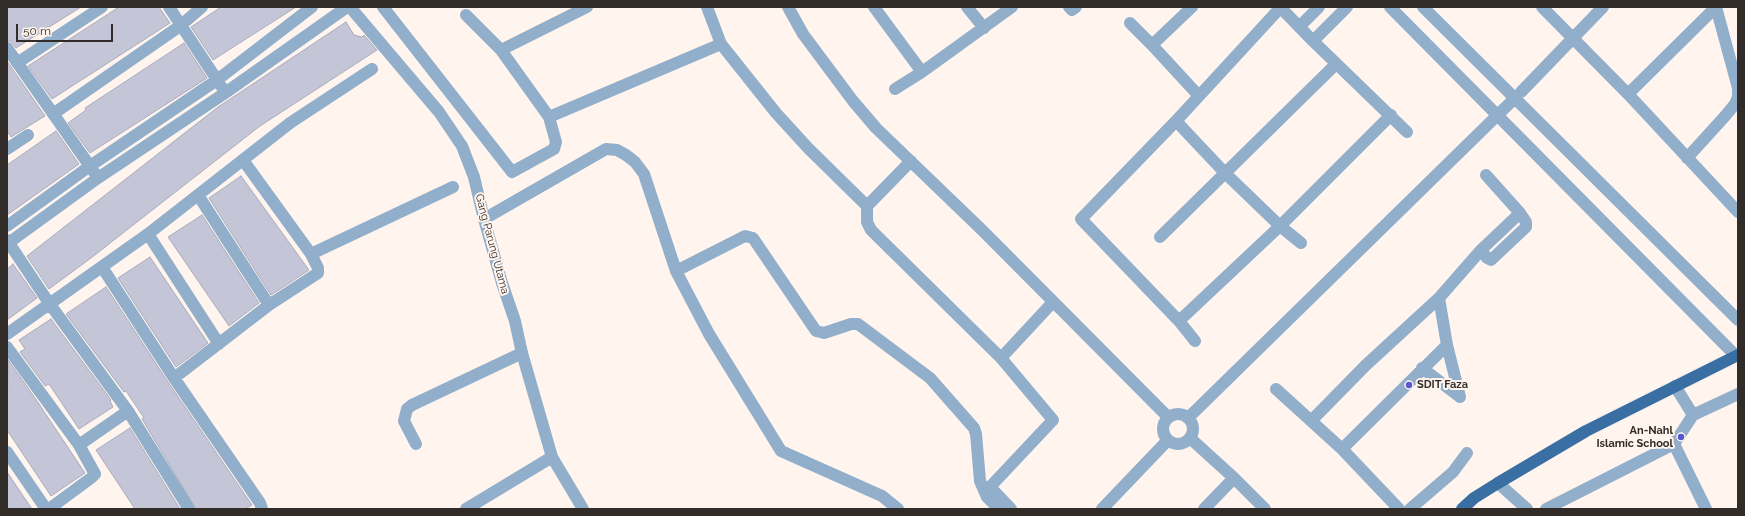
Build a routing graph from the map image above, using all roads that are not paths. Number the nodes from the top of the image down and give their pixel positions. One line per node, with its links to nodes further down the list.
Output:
1 (102, 7): 35 (street)
2 (168, 7): 26 (street)
3 (202, 7): 26 (street)
4 (312, 7): 39 (street)
5 (349, 7): 41 (street); 65 (street, Gang Parung Utama)
6 (384, 7): 49 (street)
7 (586, 7): 34 (street)
8 (707, 7): 31 (street)
9 (788, 7): 56 (street)
10 (874, 7): 38 (street)
11 (967, 7): 28 (street)
12 (1012, 7): 28 (street)
13 (1069, 7): 14 (street)
14 (1076, 7)
15 (1192, 7): 32 (street)
16 (1280, 7): 27 (street); 43 (street)
17 (1319, 7): 27 (street)
18 (1347, 7): 30 (street)
19 (1390, 7): 48 (street)
20 (1423, 7): 44 (street)
21 (1542, 7): 29 (street)
22 (1603, 7): 29 (street)
23 (1716, 7): 42 (street); 45 (street)
24 (466, 15): 34 (street)
25 (1130, 23): 32 (street)
26 (180, 26): 39 (street); 46 (street)
27 (1299, 27): 30 (street)
28 (984, 28): 38 (street)
29 (1573, 39): 42 (street); 44 (street)
30 (1313, 42): 36 (street)
31 (721, 44): 49 (street); 63 (street)
32 (1152, 45): 43 (street)
33 (7, 48): 35 (street)
34 (501, 50): 49 (street)
35 (17, 63): 46 (street)
36 (1336, 64): 47 (street); 58 (street)
37 (372, 69): 55 (street)
38 (922, 72): 40 (street)
39 (217, 80): 41 (street); 57 (street)
40 (895, 89)
41 (226, 93): 60 (street)
42 (1628, 94): 54 (street)
43 (1198, 96): 50 (street)
44 (1517, 96): 48 (street); 79 (street)
45 (1738, 96): 54 (street)
46 (53, 114): 57 (street)
47 (1391, 115): 51 (street); 67 (street)
48 (1496, 116): 87 (street); 97 (street)
49 (550, 117)
50 (1176, 121): 58 (street); 80 (street)
51 (1407, 132)
52 (28, 135): 53 (street)
53 (7, 149)
54 (1687, 158): 64 (street)
55 (243, 160): 62 (street); 72 (street)
56 (911, 161): 63 (street); 76 (street)
57 (90, 166): 60 (street); 66 (street)
58 (1225, 173): 67 (street); 69 (street)
59 (1486, 175): 75 (street)
60 (98, 178): 70 (street)
61 (453, 187): 72 (street)
62 (198, 195): 68 (street); 78 (street)
63 (867, 206): 88 (street)
64 (1738, 212)
65 (484, 219): 74 (street); 86 (street, Gang Parung Utama)
66 (7, 226)
67 (1280, 226): 71 (street); 80 (street)
68 (148, 234): 73 (street); 83 (street)
69 (1160, 237)
70 (7, 242): 77 (street)
71 (1301, 243)
72 (311, 254): 78 (street)
73 (102, 267): 77 (street); 90 (street)
74 (676, 271): 115 (street); 116 (street)
75 (1439, 298): 84 (street); 98 (street)
76 (1053, 302): 88 (street); 96 (street)
77 (49, 303): 81 (street); 94 (street)
78 (269, 305): 83 (street)
79 (1738, 320)
80 (1179, 321): 82 (street)
81 (7, 334)
82 (1195, 341)
83 (218, 344): 90 (street)
84 (1447, 345): 89 (street); 89 (street)
85 (7, 347): 103 (street)
86 (522, 353): 101 (street); 107 (street, Gang Parung Utama)
87 (1737, 356): 91 (main road)
88 (1001, 358): 117 (street)
89 (1422, 368): 104 (street)
90 (174, 378): 112 (street)
91 (1675, 386): 95 (street); 109 (main road)
92 (1276, 389): 98 (street)
93 (1738, 394): 95 (street)
94 (128, 411): 103 (street); 111 (street)
95 (1693, 415): 102 (street)
96 (1168, 417): 97 (street); 100 (street)
97 (1188, 418): 99 (street)
98 (1312, 420): 104 (street)
99 (1190, 438): 100 (street); 108 (street)
100 (1168, 440): 118 (street)
101 (416, 444)
102 (1674, 444): 125 (street); 126 (street)
103 (79, 445): 110 (street)
104 (1342, 449): 121 (street)
105 (7, 452): 110 (street)
106 (1467, 453): 122 (street)
107 (552, 456): 113 (street); 114 (street, Gang Parung Utama)
108 (1234, 478): 119 (street); 120 (street)
109 (1498, 483): 123 (main road); 124 (street)
110 (48, 509)
111 (189, 509)
112 (262, 509)
113 (466, 509)
114 (581, 509)
115 (898, 509)
116 (998, 509)
117 (1011, 509)
118 (1102, 509)
119 (1204, 509)
120 (1265, 509)
121 (1399, 509)
122 (1410, 509)
123 (1462, 509)
124 (1527, 509)
125 (1546, 509)
126 (1706, 509)

